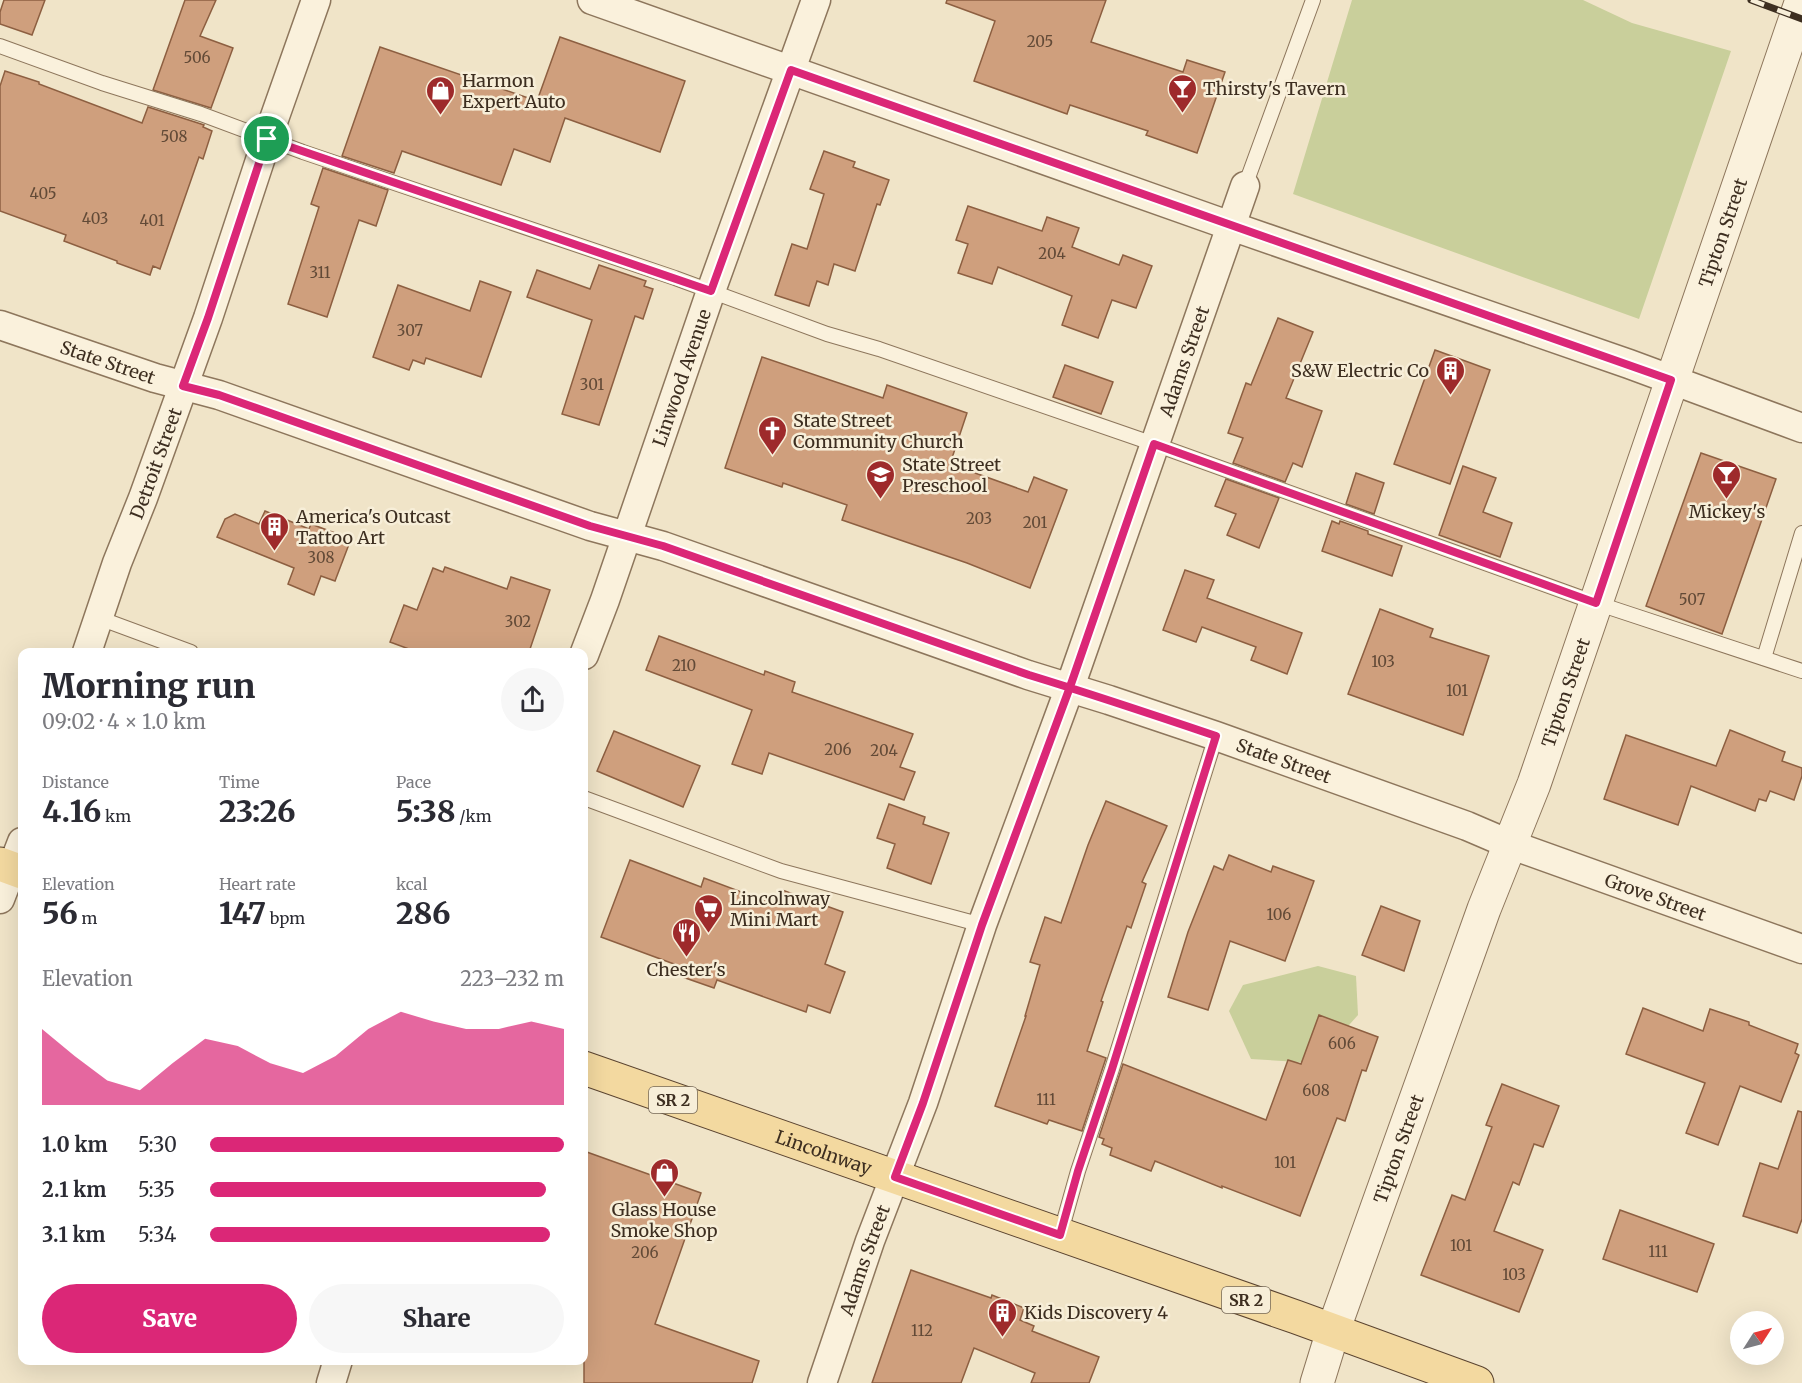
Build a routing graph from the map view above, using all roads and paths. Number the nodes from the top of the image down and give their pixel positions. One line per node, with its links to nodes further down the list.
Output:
1 (316, 0): 8 (street, Detroit Street)
2 (592, 0): 7 (street)
3 (816, 0): 7 (street, Linwood Avenue)
4 (1313, 0): 9 (lane)
5 (1802, 0): 13 (street, Tipton Street)
6 (0, 46): 8 (lane)
7 (791, 70): 10 (street); 11 (street, Linwood Avenue)
8 (267, 139): 11 (lane); 14 (street, Detroit Street)
9 (1245, 186): 10 (street, Adams Street)
10 (1231, 226): 13 (street); 16 (street, Adams Street)
11 (711, 291): 16 (lane); 18 (street, Linwood Avenue)
12 (0, 325): 14 (street, State Street)
13 (1671, 380): 15 (street); 19 (street, Tipton Street)
14 (183, 386): 18 (street, State Street); 20 (street, Detroit Street)
15 (1802, 428)
16 (1154, 444): 19 (lane); 26 (street, Adams Street)
17 (1802, 533): 24 (lane)
18 (627, 536): 23 (street, Linwood Avenue); 26 (street, State Street)
19 (1596, 603): 24 (lane); 29 (street, Tipton Street)
20 (99, 618): 21 (street, Detroit Street); 22 (lane)
21 (88, 648)
22 (180, 648)
23 (587, 648)
24 (1764, 658): 25 (lane)
25 (1802, 671)
26 (1070, 687): 27 (street, State Street); 32 (street, Adams Street)
27 (1216, 736): 29 (street, State Street); 36 (lane)
28 (588, 799): 32 (lane)
29 (1509, 844): 33 (street, Grove Street); 37 (street, Tipton Street)
30 (14, 862): 31 (street)
31 (0, 899)
32 (982, 925): 35 (street, Adams Street)
33 (1802, 949)
34 (588, 1069): 35 (main road, Lincolnway / SR 2)
35 (895, 1177): 36 (main road, Lincolnway / SR 2); 40 (street, Adams Street)
36 (1060, 1235): 37 (main road, Lincolnway / SR 2)
37 (1334, 1331): 41 (street, Tipton Street); 42 (main road, SR 2)
38 (336, 1365): 39 (street)
39 (331, 1383)
40 (822, 1383)
41 (1317, 1383)
42 (1477, 1383)

